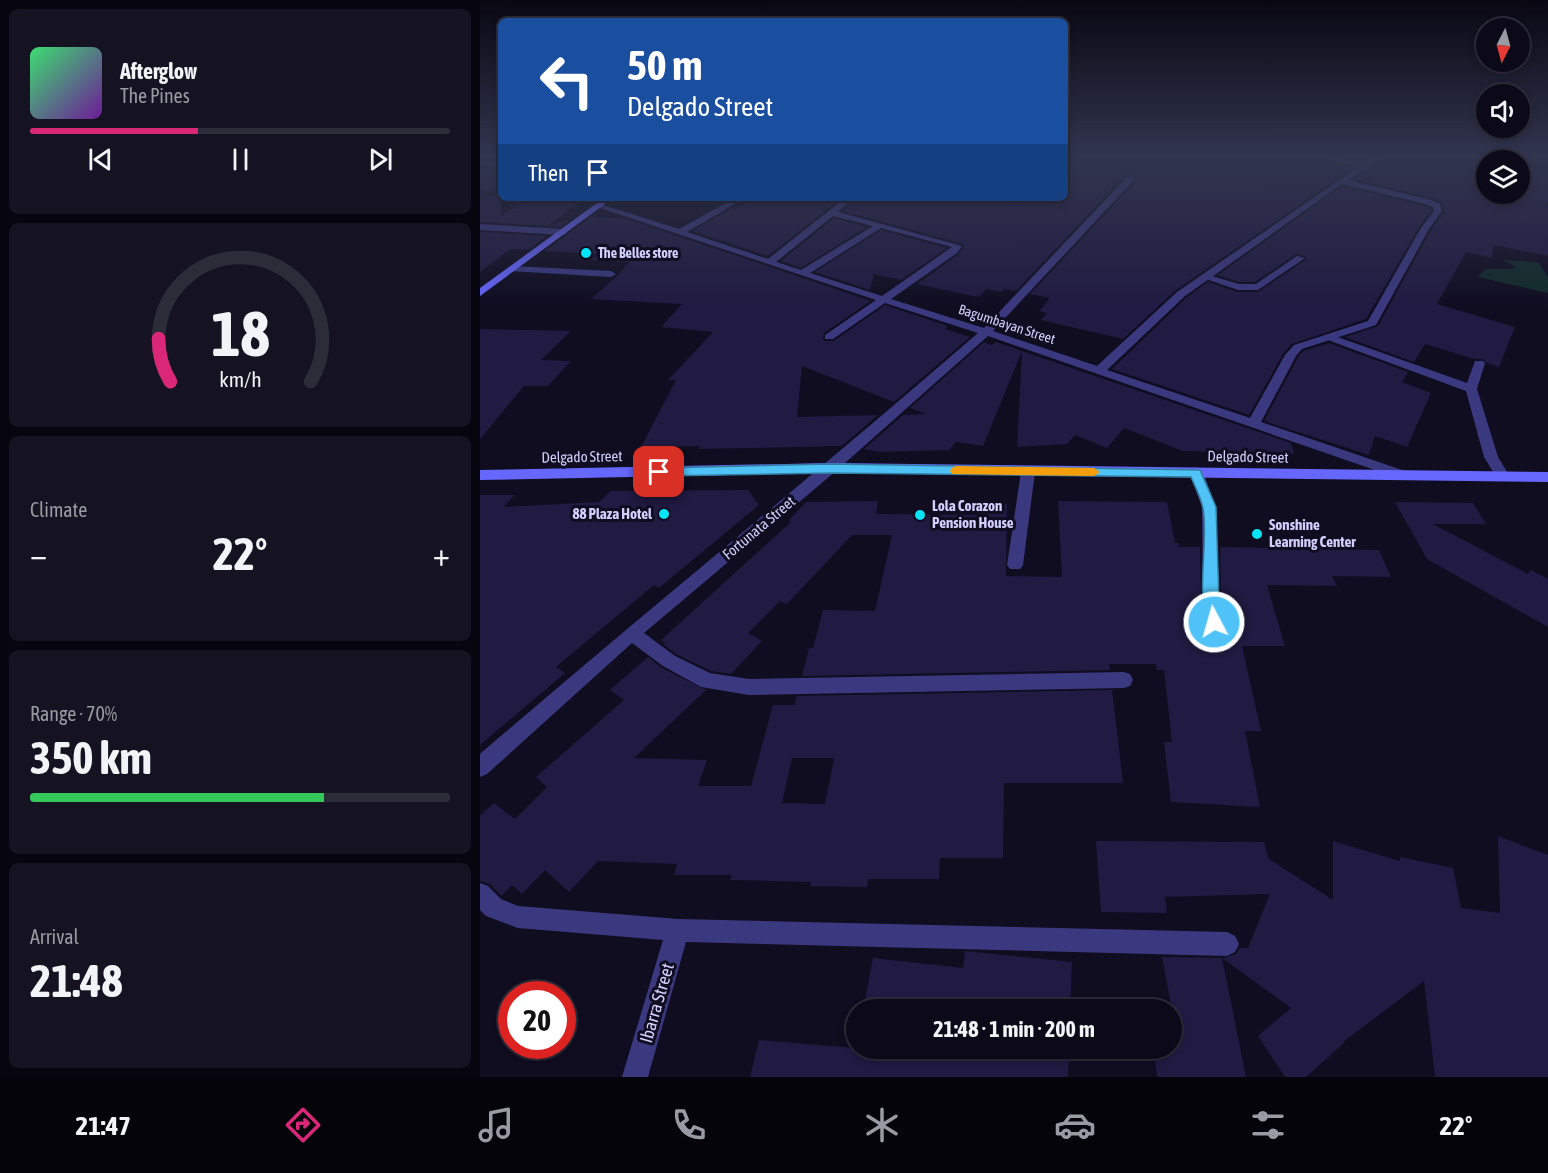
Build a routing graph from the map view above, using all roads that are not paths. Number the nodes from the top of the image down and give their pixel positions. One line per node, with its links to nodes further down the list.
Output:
1 (598, 206): 11 (street)
2 (604, 206): 12 (street, Bagumbayan Street)
3 (726, 206): 12 (street)
4 (841, 206): 8 (street)
5 (1104, 206): 21 (street, Fortunata Street)
6 (1306, 206): 18 (street)
7 (1437, 206): 23 (street)
8 (833, 213): 9 (street); 14 (street)
9 (879, 226): 16 (street); 20 (street)
10 (480, 227): 11 (street)
11 (564, 232): 15 (street)
12 (679, 233): 14 (street, Bagumbayan Street)
13 (1300, 258): 18 (street)
14 (769, 263): 16 (street, Bagumbayan Street)
15 (512, 269): 17 (street); 19 (street)
16 (803, 273): 20 (street, Bagumbayan Street)
17 (610, 274)
18 (1205, 278): 25 (street)
19 (480, 293)
20 (884, 300): 21 (street, Bagumbayan Street); 22 (street)
21 (986, 332): 25 (street, Bagumbayan Street); 28 (street, Fortunata Street)
22 (829, 337)
23 (1329, 337): 26 (street); 27 (street)
24 (1479, 363): 26 (street)
25 (1099, 371): 27 (street, Bagumbayan Street)
26 (1471, 389): 33 (street)
27 (1253, 425): 32 (street, Bagumbayan Street)
28 (831, 468): 29 (street, Delgado Street); 31 (street, Delgado Street); 36 (street, Fortunata Street)
29 (1028, 472): 30 (street, Delgado Street); 35 (street)
30 (1196, 472): 32 (street, Delgado Street); 37 (street)
31 (480, 475)
32 (1403, 475): 33 (street, Delgado Street)
33 (1503, 477): 34 (street, Delgado Street)
34 (1548, 477)
35 (1014, 565)
36 (632, 633): 38 (street); 39 (street, Fortunata Street)
37 (1217, 643)
38 (1124, 680)
39 (480, 767)
40 (480, 894): 41 (street)
41 (678, 930): 42 (street); 43 (street, Ibarra Street)
42 (1227, 944)
43 (635, 1077)

